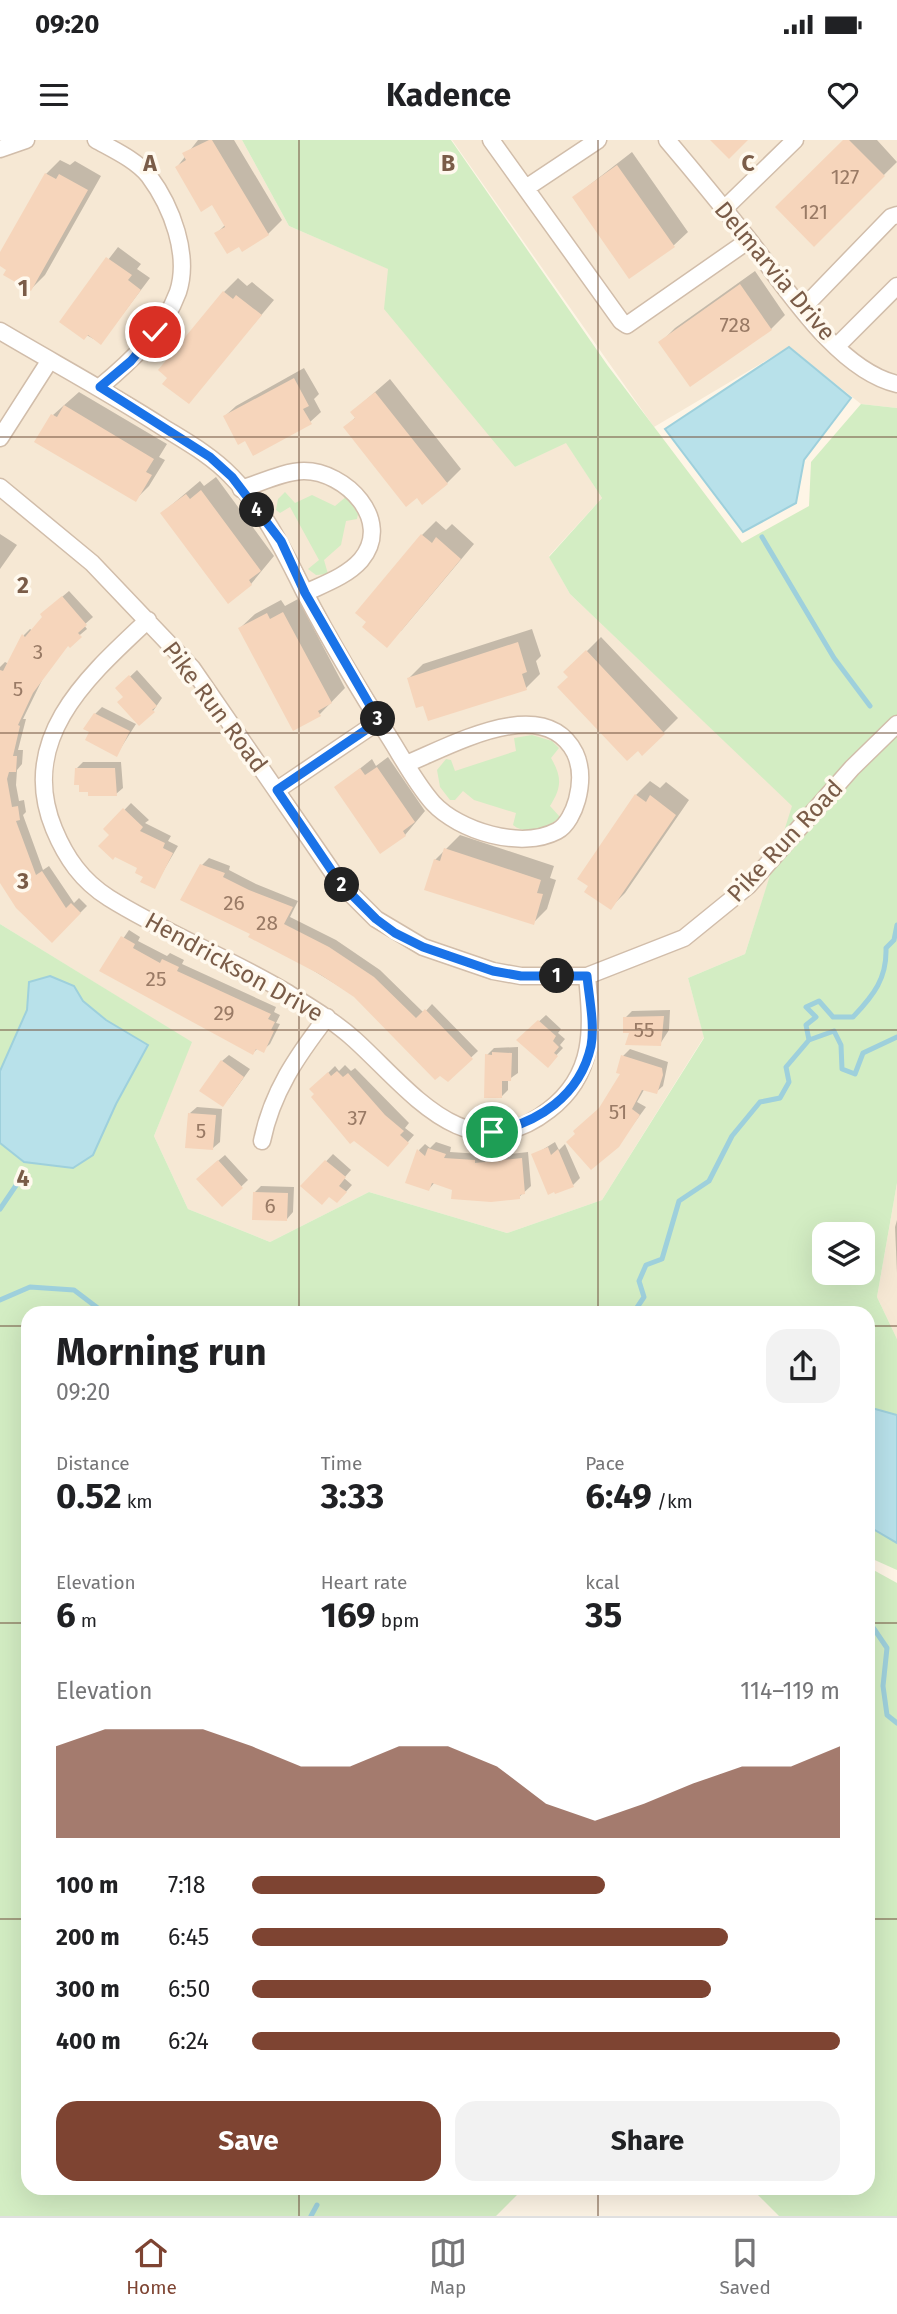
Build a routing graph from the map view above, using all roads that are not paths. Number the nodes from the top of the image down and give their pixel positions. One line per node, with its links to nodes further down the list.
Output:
1 (26, 140): 7 (street)
2 (96, 140): 18 (street)
3 (491, 140): 8 (street)
4 (598, 140): 8 (street)
5 (667, 140): 9 (street, Delmarvia Drive)
6 (795, 140): 9 (street)
7 (0, 149)
8 (526, 188): 11 (street)
9 (724, 209): 11 (street, Delmarvia Drive)
10 (897, 215): 13 (street)
11 (749, 240): 13 (street, Delmarvia Drive)
12 (897, 286): 15 (street)
13 (803, 308): 15 (street, Delmarvia Drive)
14 (0, 331): 16 (street)
15 (837, 346): 17 (street, Delmarvia Drive)
16 (50, 360): 18 (street); 19 (street)
17 (897, 384)
18 (100, 387): 21 (street)
19 (0, 438)
20 (0, 486): 23 (street, Pike Run Road)
21 (241, 489): 22 (street); 22 (street)
22 (305, 593): 24 (street)
23 (148, 620): 27 (street, Pike Run Road); 29 (street, Hendrickson Drive)
24 (379, 721): 26 (street); 27 (street)
25 (897, 724): 28 (street, Pike Run Road)
26 (406, 764): 26 (street)
27 (277, 790): 28 (street, Pike Run Road)
28 (587, 976): 29 (street, Hendrickson Drive)
29 (327, 1017): 30 (street)
30 (262, 1140)

